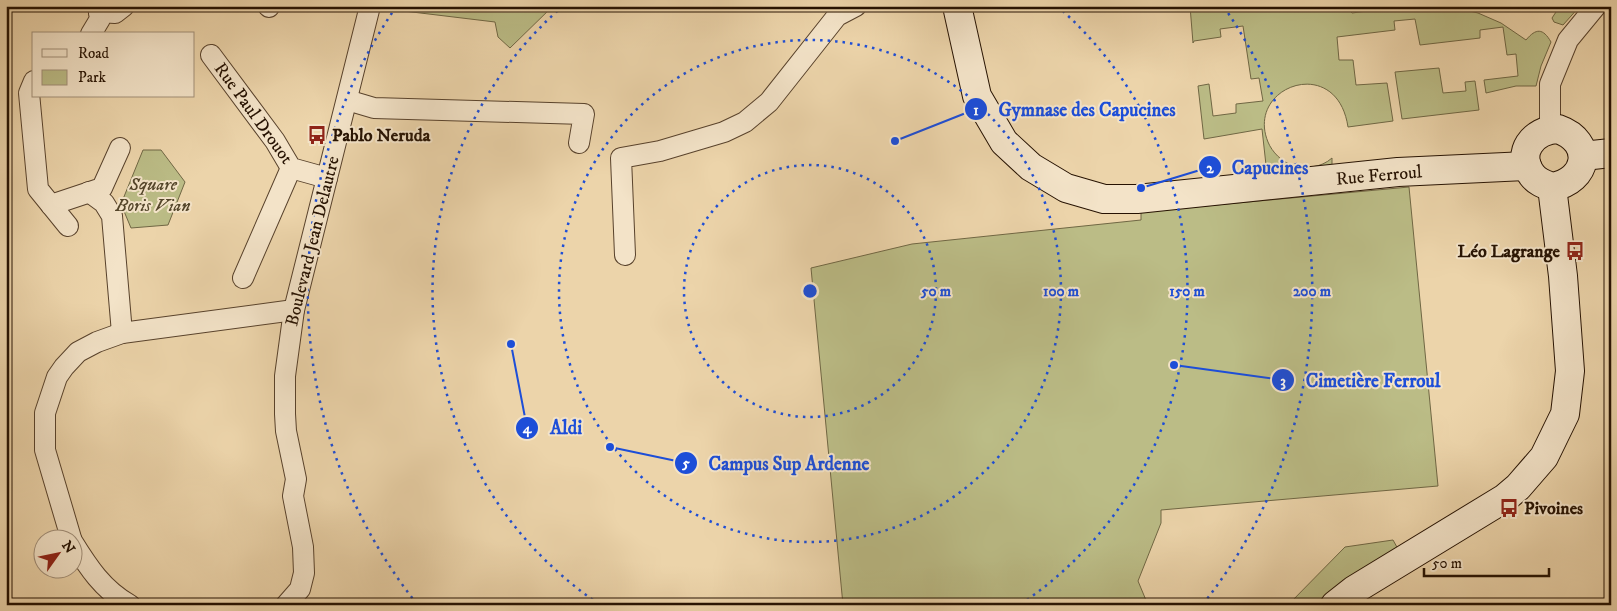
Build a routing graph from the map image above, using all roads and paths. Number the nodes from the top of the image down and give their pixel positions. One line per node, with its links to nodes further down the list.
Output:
1 (124, 6): 6 (street)
2 (370, 6): 10 (street, Boulevard Jean Delautre)
3 (856, 6): 23 (street)
4 (957, 6): 16 (street, Rue Ferroul)
5 (1596, 6): 11 (street)
6 (99, 9): 7 (street)
7 (92, 32)
8 (211, 55): 17 (street, Rue Paul Drouot)
9 (32, 85): 21 (street)
10 (347, 100): 12 (street); 18 (street, Boulevard Jean Delautre)
11 (1550, 130): 15 (street); 16 (street)
12 (579, 143)
13 (120, 148): 20 (street)
14 (1611, 153): 15 (street)
15 (1583, 156): 19 (street)
16 (1527, 166): 19 (street)
17 (291, 168): 18 (street, Rue Paul Drouot); 24 (street)
18 (327, 178): 25 (street, Boulevard Jean Delautre)
19 (1552, 188): 31 (street)
20 (89, 192): 21 (street); 26 (street)
21 (51, 205): 22 (street)
22 (68, 226)
23 (625, 255)
24 (243, 278)
25 (294, 310): 26 (street); 30 (street, Boulevard Jean Delautre)
26 (122, 333): 27 (street)
27 (68, 528)
28 (82, 557): 29 (street)
29 (130, 605)
30 (286, 605)
31 (1334, 605)

